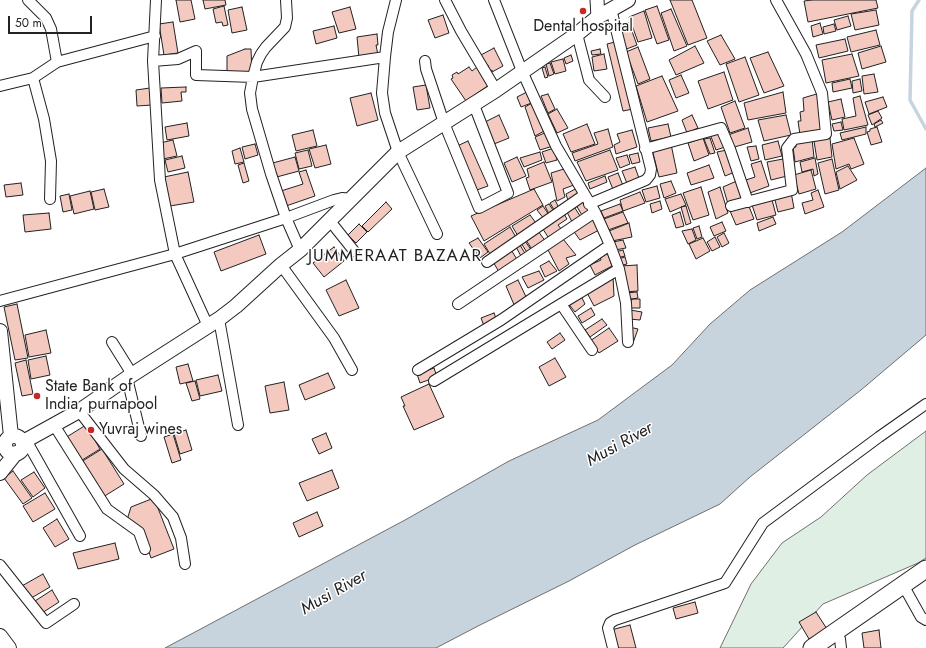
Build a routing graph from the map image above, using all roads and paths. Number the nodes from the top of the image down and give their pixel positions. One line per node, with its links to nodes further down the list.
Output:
1 (28, 0): 17 (street)
2 (156, 0): 13 (street)
3 (286, 0): 19 (street)
4 (396, 0): 14 (street)
5 (445, 0): 22 (street)
6 (494, 0): 18 (street)
7 (597, 0): 11 (street)
8 (628, 0): 10 (main road)
9 (776, 0): 30 (street)
10 (611, 9): 11 (main road); 26 (street)
11 (598, 17): 12 (main road)
12 (577, 34): 18 (main road); 23 (street)
13 (155, 36): 15 (street); 17 (street)
14 (384, 57): 19 (street); 27 (street)
15 (153, 61): 19 (street); 39 (street)
16 (425, 61): 25 (street)
17 (57, 62): 20 (street)
18 (522, 71): 22 (main road); 31 (street)
19 (253, 77): 33 (street)
20 (34, 78): 21 (street); 28 (street)
21 (0, 86)
22 (496, 90): 24 (main road)
23 (605, 97)
24 (474, 105): 25 (main road); 25 (street)
25 (444, 123): 27 (main road)
26 (645, 149): 30 (street); 31 (street)
27 (398, 152): 29 (main road); 35 (street)
28 (50, 199)
29 (352, 199): 33 (street); 34 (main road)
30 (748, 202): 32 (street)
31 (589, 204): 36 (street); 40 (street); 44 (street)
32 (731, 206)
33 (286, 218): 37 (street); 39 (street)
34 (330, 222): 37 (main road); 38 (street)
35 (437, 234)
36 (610, 245): 42 (street); 52 (street)
37 (300, 250): 41 (main road)
38 (354, 252)
39 (175, 254): 43 (street); 46 (street)
40 (487, 262)
41 (281, 265): 46 (main road); 51 (street)
42 (620, 269): 45 (street); 49 (street)
43 (0, 300)
44 (458, 304)
45 (560, 304): 50 (street); 54 (street)
46 (213, 322): 53 (main road); 58 (street)
47 (0, 331): 60 (main road)
48 (112, 342): 53 (street)
49 (628, 342)
50 (592, 350)
51 (352, 370)
52 (418, 370)
53 (129, 376): 56 (main road); 59 (street)
54 (434, 381)
55 (926, 404): 74 (street)
56 (79, 411): 57 (main road); 64 (street)
57 (54, 425): 60 (main road); 63 (street)
58 (238, 425)
59 (141, 436)
60 (14, 446): 61 (main road); 62 (street)
61 (0, 473)
62 (80, 536)
63 (145, 550)
64 (185, 564)
65 (0, 565): 69 (street)
66 (926, 569): 75 (highway)
67 (926, 580): 68 (highway)
68 (907, 592): 70 (street); 72 (highway)
69 (74, 604)
70 (926, 620)
71 (0, 636): 73 (main road)
72 (836, 645)
73 (9, 648)
74 (613, 648)
75 (812, 648)

